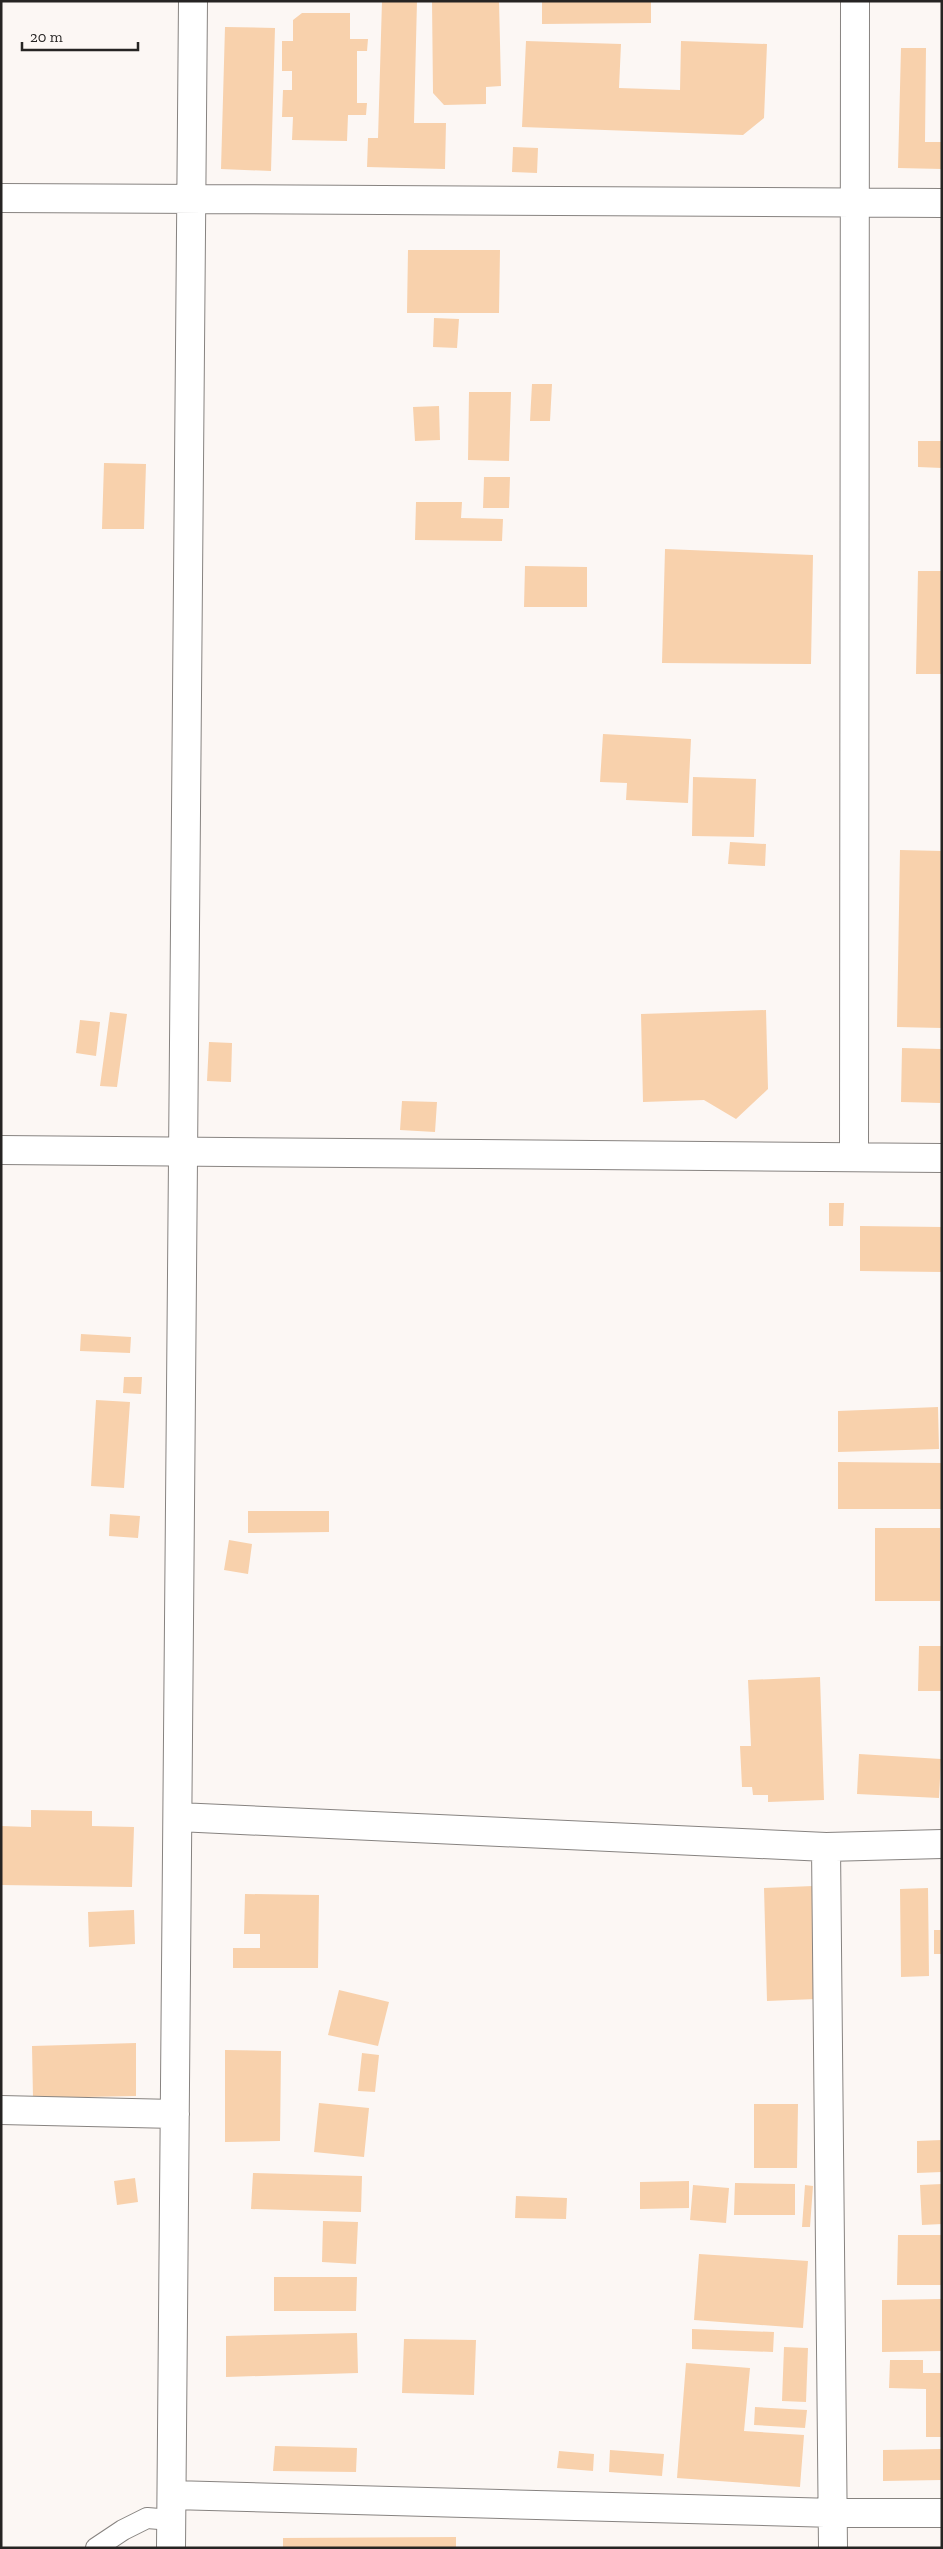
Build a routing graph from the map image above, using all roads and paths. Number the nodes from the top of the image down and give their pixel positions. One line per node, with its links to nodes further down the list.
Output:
1 (193, 1): 4 (street)
2 (854, 1): 5 (street)
3 (1, 198): 4 (street)
4 (191, 199): 5 (street); 8 (street)
5 (854, 203): 6 (street); 9 (street)
6 (942, 204)
7 (1, 1150): 8 (street)
8 (183, 1152): 9 (street); 11 (street)
9 (854, 1156): 10 (street)
10 (942, 1158)
11 (178, 1817): 13 (street); 15 (street)
12 (942, 1844): 13 (street)
13 (826, 1847): 17 (street)
14 (1, 2110): 15 (street)
15 (175, 2114): 16 (street)
16 (172, 2508): 17 (street); 19 (lane); 20 (street)
17 (834, 2513): 18 (street); 21 (street)
18 (942, 2513)
19 (96, 2548)
20 (171, 2548)
21 (833, 2548)

